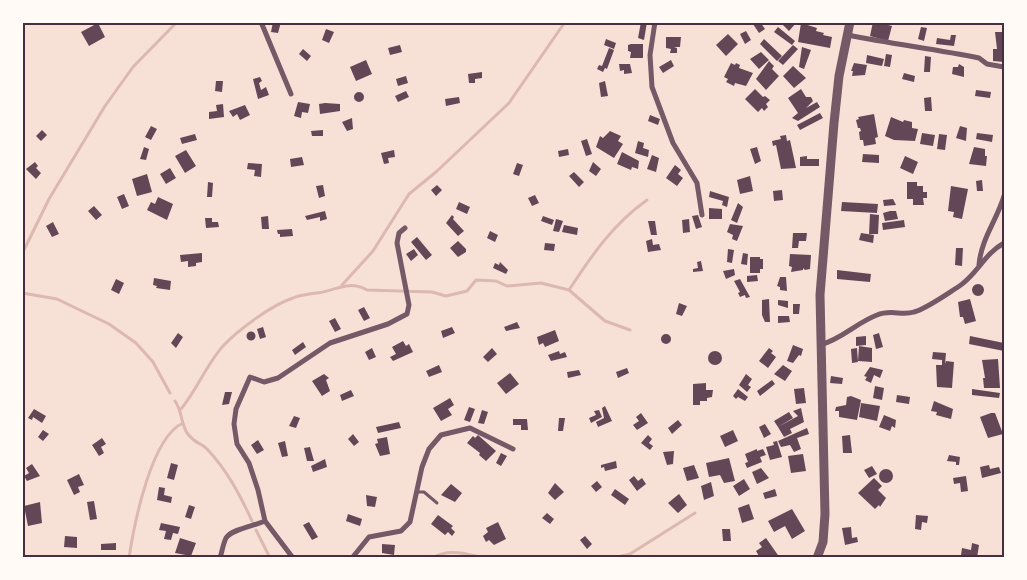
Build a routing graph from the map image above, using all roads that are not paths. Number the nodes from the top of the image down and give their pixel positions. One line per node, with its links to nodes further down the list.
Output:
1 (261, 22): 6 (street)
2 (655, 22): 8 (street)
3 (850, 22): 4 (street)
4 (848, 35): 5 (street); 12 (street)
5 (1004, 67)
6 (292, 94)
7 (1004, 196): 11 (street)
8 (702, 215)
9 (405, 228): 16 (street)
10 (1004, 243): 11 (street)
11 (979, 265): 12 (street)
12 (820, 345): 17 (street)
13 (513, 449): 14 (street)
14 (417, 492): 15 (lane); 20 (street)
15 (437, 502)
16 (265, 521): 18 (street); 19 (street)
17 (820, 555)
18 (220, 558)
19 (293, 558)
20 (352, 558)

